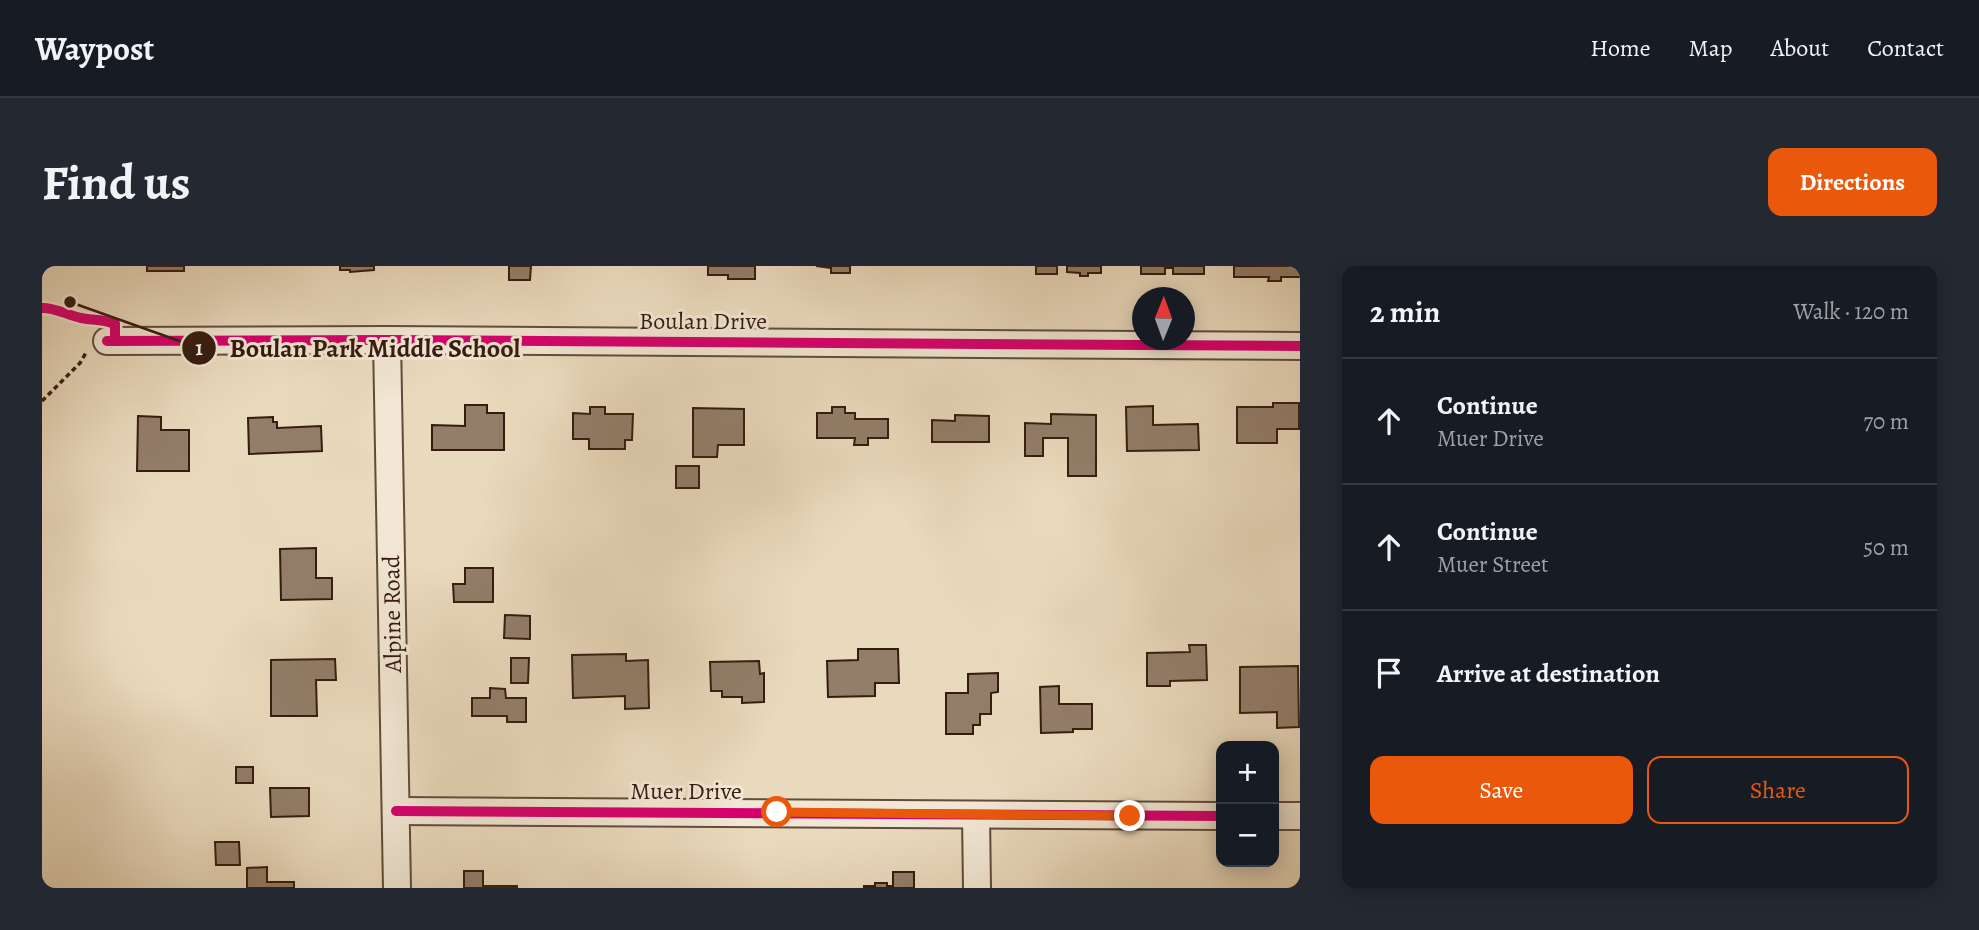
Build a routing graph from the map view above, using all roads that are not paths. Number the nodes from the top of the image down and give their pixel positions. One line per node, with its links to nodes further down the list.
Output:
1 (387, 340): 2 (street, Boulan Drive); 3 (street, Boulan Drive); 4 (street, Alpine Road)
2 (97, 344)
3 (1300, 346)
4 (396, 811): 5 (street, Muer Drive); 9 (street, Alpine Road)
5 (976, 815): 6 (street, Muer Drive); 10 (street)
6 (1216, 816)
7 (1279, 816): 8 (street)
8 (1300, 816)
9 (397, 888)
10 (977, 888)

